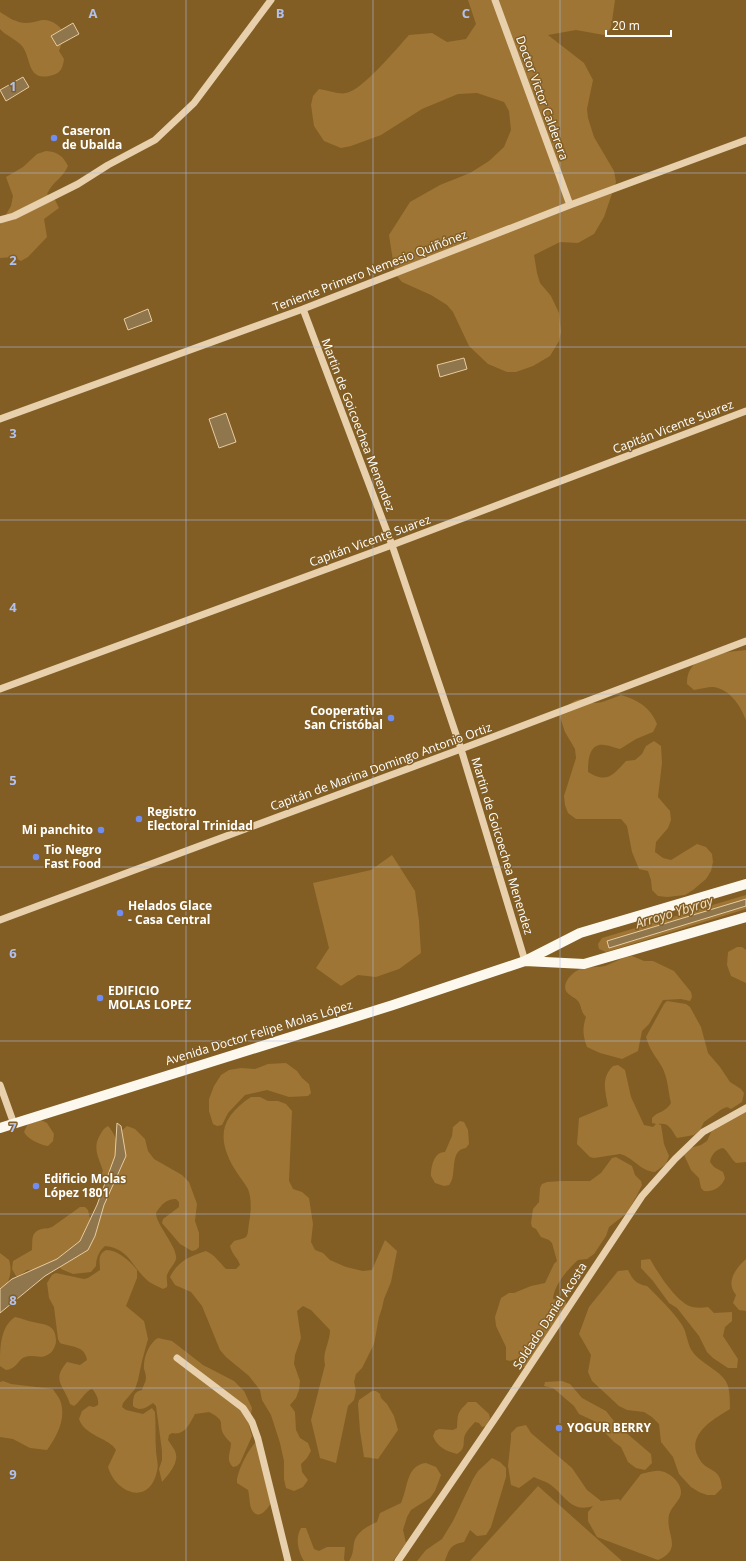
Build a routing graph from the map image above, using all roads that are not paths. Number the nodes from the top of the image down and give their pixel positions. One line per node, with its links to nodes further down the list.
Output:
1 (271, 0): 5 (street)
2 (495, 0): 4 (street, Doctor Victor Calderera)
3 (746, 140): 4 (street, Teniente Primero Nemesio Quiñónez)
4 (570, 205): 6 (street, Teniente Primero Nemesio Quiñónez)
5 (0, 220)
6 (303, 309): 8 (street, Teniente Primero Nemesio Quiñónez); 9 (street, Martin de Goicoechea Menendez)
7 (746, 411): 9 (street, Capitán Vicente Suarez)
8 (0, 419)
9 (392, 545): 11 (street, Capitán Vicente Suarez); 12 (street, Martin de Goicoechea Menendez)
10 (746, 641): 12 (street, Capitán de Marina Domingo Antonio Ortiz)
11 (0, 689)
12 (461, 749): 15 (street, Capitán de Marina Domingo Antonio Ortiz); 16 (street, Martin de Goicoechea Menendez)
13 (746, 884): 16 (main road, Avenida Doctor Felipe Molas López)
14 (746, 917): 16 (main road, Avenida Doctor Felipe Molas López)
15 (0, 920)
16 (525, 961): 19 (main road, Avenida Doctor Felipe Molas López)
17 (0, 1085): 19 (street)
18 (746, 1108): 23 (street, Soldado Daniel Acosta)
19 (14, 1124): 20 (main road, Avenida Doctor Felipe Molas López)
20 (0, 1128)
21 (177, 1358): 22 (street)
22 (288, 1561)
23 (398, 1561)

